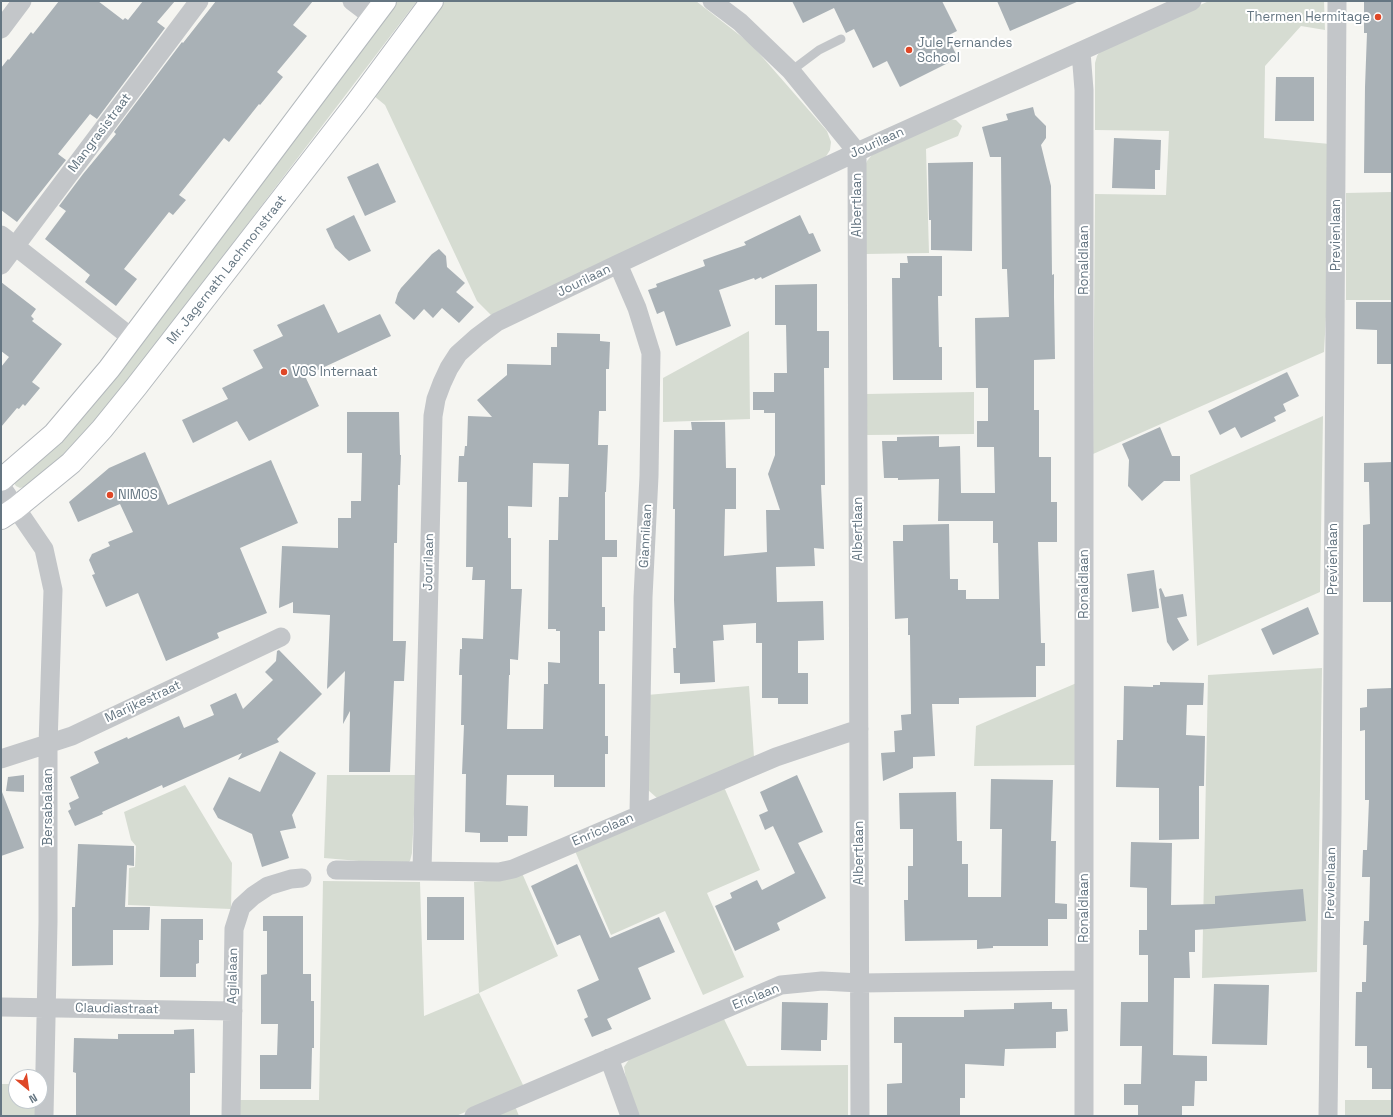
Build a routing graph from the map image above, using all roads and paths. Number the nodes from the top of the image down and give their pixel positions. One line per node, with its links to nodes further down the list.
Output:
1 (22, 1): 9 (street)
2 (199, 1): 15 (street, Mangrasistraat)
3 (352, 1): 8 (street)
4 (432, 1): 21 (main road, Mr. Jagernath Lachmonstraat)
5 (713, 1): 12 (street)
6 (1192, 1): 11 (street, Jourilaan)
7 (1337, 1): 42 (street, Previenlaan)
8 (379, 9): 18 (main road)
9 (1, 29)
10 (841, 38): 12 (lane)
11 (1081, 52): 13 (street, Jourilaan); 30 (street, Ronaldlaan)
12 (791, 71): 13 (street)
13 (856, 152): 16 (street, Jourilaan); 23 (street, Albertlaan)
14 (1, 235): 15 (street)
15 (16, 246): 17 (street, Mangrasistraat); 18 (street)
16 (618, 264): 26 (street, Giannilaan); 28 (street, Jourilaan)
17 (1, 265)
18 (132, 338): 19 (main road)
19 (1, 480)
20 (1, 486): 21 (street, Bersabalaan)
21 (8, 513): 24 (street, Bersabalaan)
22 (281, 637): 24 (street, Marijkestraat)
23 (859, 729): 26 (street, Enricolaan); 31 (street, Albertlaan)
24 (48, 744): 25 (street, Marijkestraat); 33 (street, Bersabalaan)
25 (1, 759)
26 (639, 814): 28 (street, Enricolaan)
27 (336, 870): 28 (street, Enricolaan)
28 (422, 871)
29 (302, 878): 34 (street, Agilalaan)
30 (1084, 980): 31 (street, Ericlaan); 41 (street, Ronaldlaan)
31 (860, 983): 35 (street, Ericlaan); 40 (street, Albertlaan)
32 (1, 1007): 33 (street, Claudiastraat)
33 (46, 1008): 34 (street, Claudiastraat); 36 (street, Bersabalaan)
34 (233, 1011): 37 (street, Agilalaan)
35 (609, 1058): 38 (street, Ericlaan); 39 (street)
36 (44, 1116)
37 (231, 1116)
38 (474, 1116)
39 (630, 1116)
40 (860, 1116)
41 (1084, 1116)
42 (1328, 1116)

